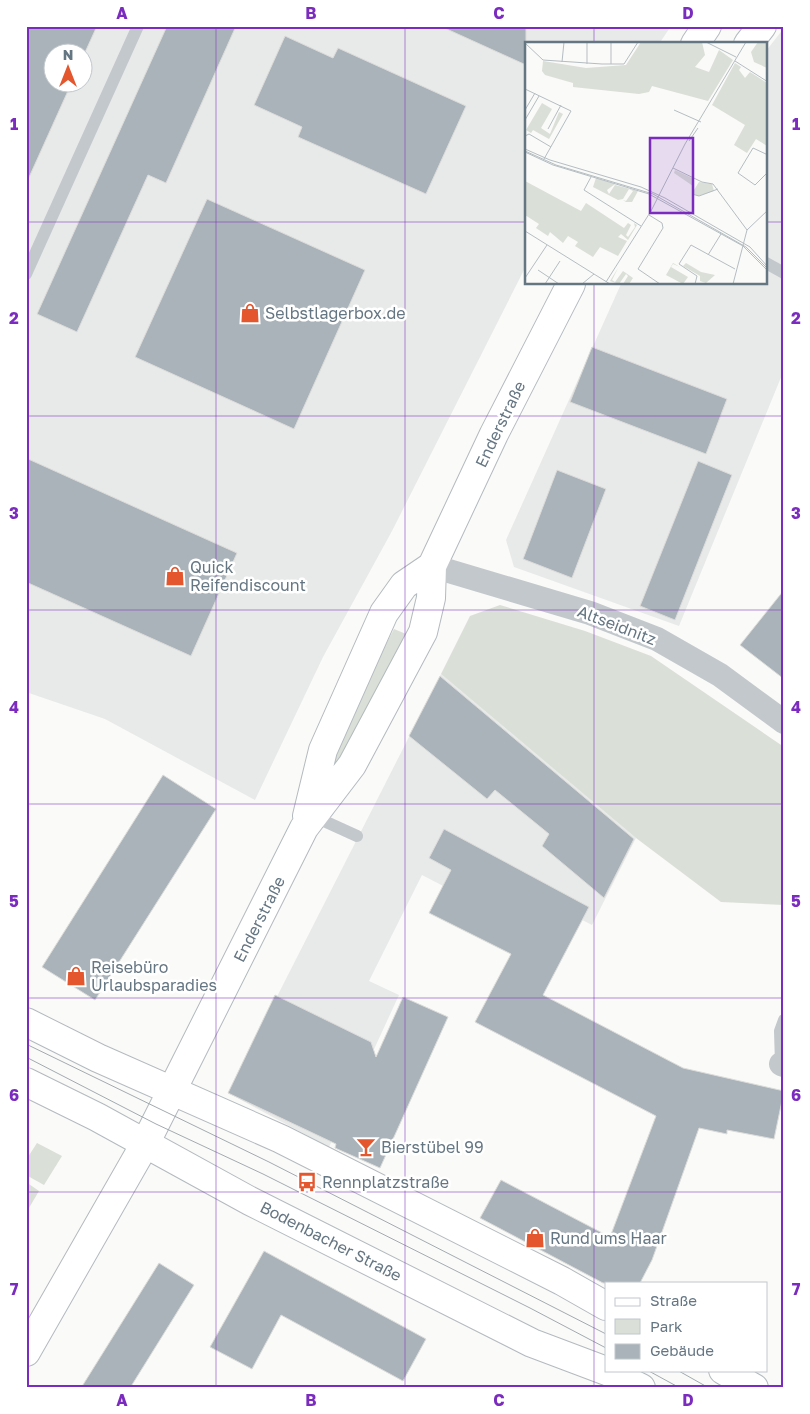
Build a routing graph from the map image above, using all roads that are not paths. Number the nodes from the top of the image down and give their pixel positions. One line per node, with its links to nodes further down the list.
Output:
1 (138, 26): 8 (lane)
2 (706, 26): 4 (main road)
3 (762, 26): 5 (main road)
4 (695, 42)
5 (750, 42)
6 (768, 264): 7 (lane)
7 (784, 273)
8 (26, 274)
9 (570, 285): 10 (main road, Enderstraße)
10 (432, 566): 11 (street, Altseidnitz); 12 (main road, Enderstraße); 12 (main road, Enderstraße)
11 (784, 722)
12 (309, 822): 13 (lane); 18 (main road, Enderstraße)
13 (357, 836)
14 (784, 1020): 16 (lane)
15 (26, 1022): 18 (main road)
16 (782, 1064)
17 (26, 1082): 19 (main road, Bodenbacher Straße)
18 (172, 1091): 19 (main road); 20 (main road)
19 (145, 1144): 21 (main road); 22 (main road, Bodenbacher Straße)
20 (605, 1305)
21 (26, 1352)
22 (605, 1371)
23 (609, 1372): 25 (main road, Bodenbacher Straße)
24 (726, 1372): 26 (main road)
25 (641, 1388)
26 (754, 1388)

